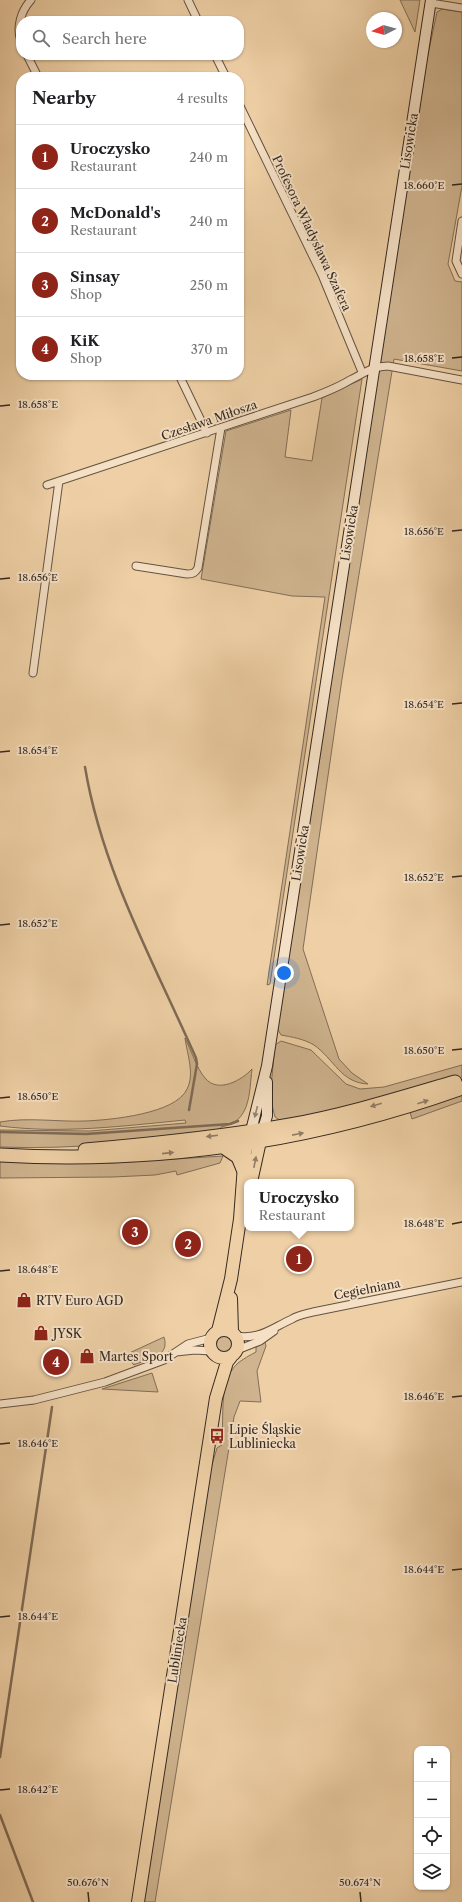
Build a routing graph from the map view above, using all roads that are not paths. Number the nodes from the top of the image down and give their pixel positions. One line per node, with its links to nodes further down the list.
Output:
1 (31, 0): 5 (street)
2 (188, 0): 6 (street)
3 (431, 2): 4 (street); 14 (main road, Lisowicka)
4 (462, 8)
5 (22, 16)
6 (196, 16)
7 (30, 60): 9 (street)
8 (218, 60): 10 (street)
9 (36, 72)
10 (224, 72)
11 (244, 114): 15 (street, Profesora Władysława Szafera)
12 (462, 221): 13 (street)
13 (462, 274)
14 (374, 368): 15 (street, Czesława Miłosza); 17 (street, Czesława Miłosza); 26 (main road, Lisowicka)
15 (362, 372): 18 (street, Czesława Miłosza)
16 (181, 380): 19 (street)
17 (462, 380)
18 (222, 428): 19 (street, Czesława Miłosza); 22 (street)
19 (207, 433): 20 (street, Czesława Miłosza)
20 (59, 481): 21 (street, Czesława Miłosza); 23 (street)
21 (47, 485)
22 (136, 566)
23 (32, 673)
24 (462, 1080): 26 (highway, one-way to 26)
25 (462, 1088): 26 (highway, one-way to 25)
26 (255, 1136): 27 (highway); 28 (highway, one-way to 28); 29 (main road, Lisowicka); 30 (main road, Lisowicka, one-way to 26)
27 (222, 1146): 28 (highway, one-way to 27); 29 (highway)
28 (3, 1155)
29 (243, 1169): 32 (main road, Lisowicka)
30 (251, 1179)
31 (244, 1206): 32 (main road, Lisowicka)
32 (240, 1219): 33 (main road, Lisowicka)
33 (231, 1279): 36 (main road, Lisowicka); 37 (main road, Lisowicka)
34 (462, 1282): 35 (street, Cegielniana)
35 (279, 1327): 37 (street, Cegielniana); 40 (street, Cegielniana)
36 (214, 1334): 37 (main road); 38 (street); 39 (main road)
37 (234, 1334): 40 (main road)
38 (176, 1352): 39 (street); 42 (street)
39 (213, 1353): 40 (main road); 41 (main road, Lubliniecka)
40 (234, 1353): 41 (main road, Lubliniecka)
41 (216, 1398): 43 (main road, Lubliniecka)
42 (0, 1404)
43 (138, 1902)

